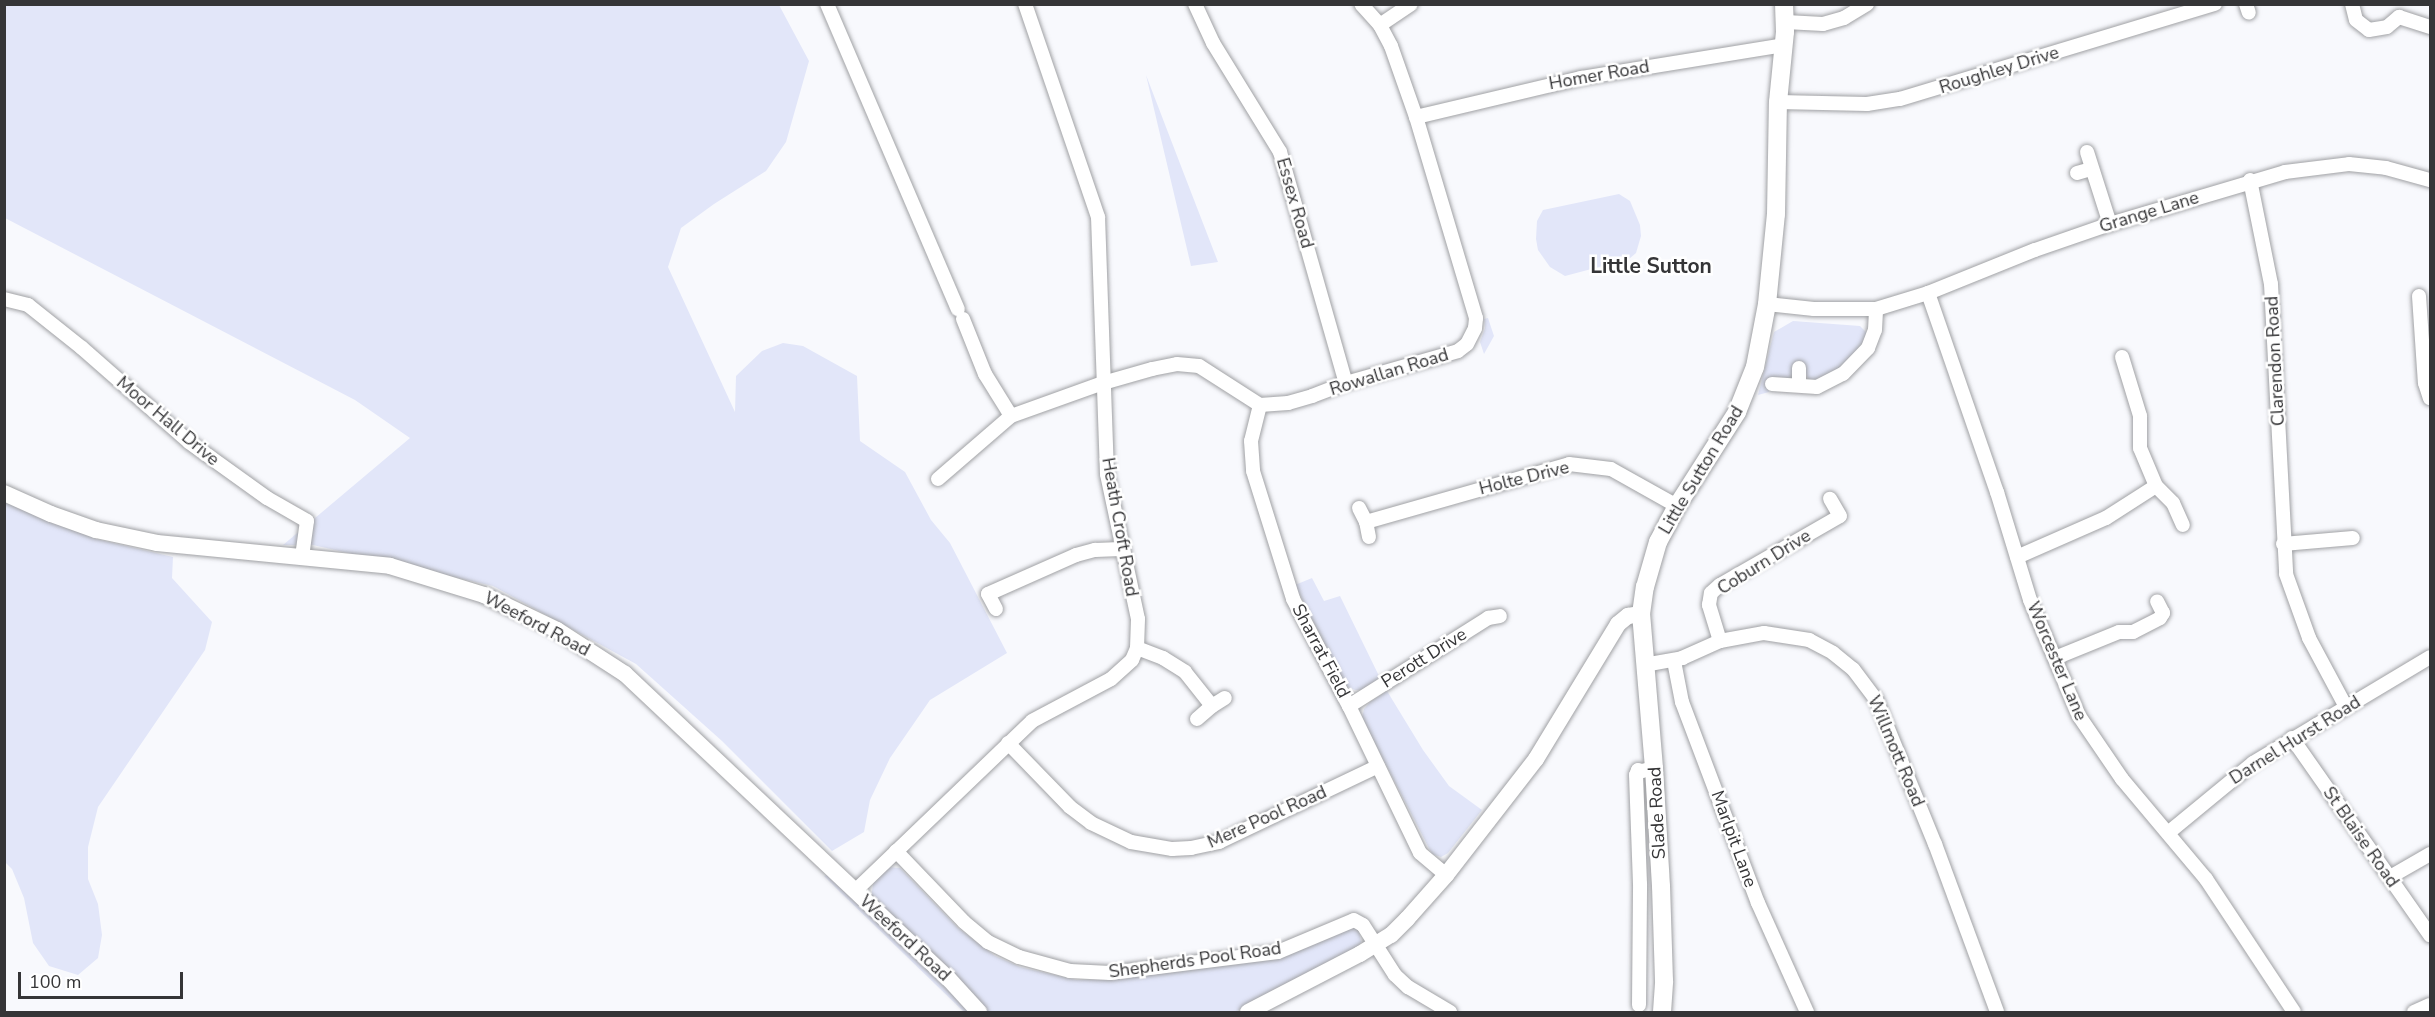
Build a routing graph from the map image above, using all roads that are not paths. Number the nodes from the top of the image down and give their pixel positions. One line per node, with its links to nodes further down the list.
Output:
1 (827, 4): 35 (street)
2 (1025, 4): 29 (street, Heath Croft Road)
3 (1195, 4): 30 (street, Essex Road)
4 (1360, 4): 11 (street, Rowallan Road)
5 (1411, 4): 11 (street)
6 (1868, 4): 10 (street)
7 (2215, 4): 14 (street, Roughley Drive)
8 (2352, 4): 9 (street)
9 (2399, 11): 12 (street)
10 (1785, 13): 13 (main road, Little Sutton Road)
11 (1380, 25): 15 (street, Rowallan Road)
12 (2430, 27)
13 (1784, 45): 14 (main road, Little Sutton Road); 15 (street, Homer Road)
14 (1778, 102): 25 (main road, Little Sutton Road)
15 (1416, 117): 30 (street, Rowallan Road)
16 (2087, 152): 17 (street)
17 (2091, 169): 18 (street); 21 (street)
18 (2076, 173)
19 (2250, 180): 20 (street, Grange Lane); 21 (street, Grange Lane); 46 (street, Clarendon Road)
20 (2430, 180)
21 (2110, 224): 22 (street, Grange Lane)
22 (1928, 293): 26 (street, Grange Lane); 49 (street, Worcester Lane)
23 (2419, 296): 33 (street)
24 (4, 299): 48 (street, Moor Hall Drive)
25 (1767, 304): 26 (street, Grange Lane); 40 (main road, Little Sutton Road)
26 (1876, 309): 32 (street)
27 (2122, 357): 37 (street)
28 (1799, 368): 32 (street)
29 (1103, 382): 34 (street); 35 (street); 47 (street, Heath Croft Road)
30 (1346, 383): 34 (street, Rowallan Road)
31 (1772, 384): 32 (street)
32 (1799, 385)
33 (2430, 398)
34 (1260, 405): 64 (street, Sharrat Field)
35 (1011, 416): 36 (street)
36 (938, 479)
37 (2156, 486): 43 (street); 49 (street)
38 (4, 493): 48 (street, Weeford Road)
39 (1830, 499): 56 (street, Coburn Drive)
40 (1677, 506): 42 (street, Holte Drive); 54 (main road, Little Sutton Road)
41 (1359, 508): 42 (street)
42 (1366, 522): 44 (street)
43 (2183, 525)
44 (1369, 537)
45 (2354, 538): 46 (street)
46 (2283, 544): 65 (street, Clarendon Road)
47 (1121, 549): 51 (street); 57 (street, Heath Croft Road)
48 (302, 555): 76 (street, Weeford Road)
49 (2017, 557): 59 (street, Worcester Lane)
50 (981, 581): 51 (street)
51 (988, 594): 53 (street)
52 (2157, 601): 59 (street)
53 (996, 609)
54 (1641, 614): 61 (main road, Slade Road); 74 (street)
55 (1500, 616): 64 (street, Perott Drive)
56 (1720, 641): 60 (street, Willmott Road); 88 (street, Willmott Road)
57 (1137, 648): 63 (street); 68 (street)
58 (2430, 657): 65 (street, Darnel Hurst Road)
59 (2055, 658): 71 (street, Worcester Lane)
60 (1674, 661): 61 (street, Willmott Road); 87 (street, Marlpit Lane)
61 (1644, 665): 70 (main road, Slade Road)
62 (1225, 698): 63 (street)
63 (1212, 706): 66 (street)
64 (1349, 706): 69 (street, Sharrat Field)
65 (2346, 707): 67 (street, Darnel Hurst Road)
66 (1197, 719)
67 (2292, 738): 71 (street, Darnel Hurst Road); 75 (street, St Blaise Road)
68 (1008, 743): 69 (street, Mere Pool Road); 72 (street)
69 (1378, 766): 74 (street, Sharrat Field)
70 (1654, 768): 79 (main road, Slade Road); 80 (street)
71 (2168, 833): 89 (street, Worcester Lane)
72 (896, 851): 76 (street); 78 (street, Shepherds Pool Road)
73 (2430, 854): 75 (street)
74 (1446, 875): 78 (street)
75 (2390, 877): 77 (street, St Blaise Road)
76 (855, 891): 83 (street, Weeford Road)
77 (2430, 935)
78 (1377, 943): 84 (street); 85 (street)
79 (1664, 981): 80 (street); 86 (main road, Slade Road)
80 (1640, 982): 81 (street)
81 (1639, 1005)
82 (2430, 1005): 90 (street)
83 (979, 1012)
84 (1248, 1012)
85 (1450, 1012)
86 (1662, 1012)
87 (1807, 1012)
88 (1997, 1012)
89 (2294, 1012)
90 (2414, 1012)

